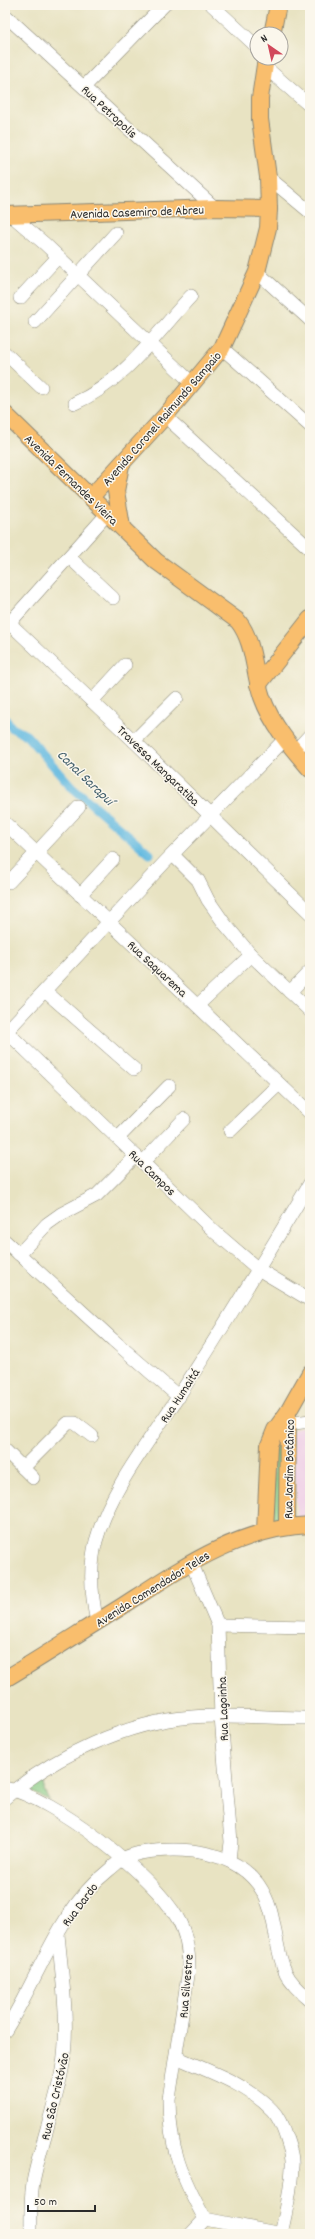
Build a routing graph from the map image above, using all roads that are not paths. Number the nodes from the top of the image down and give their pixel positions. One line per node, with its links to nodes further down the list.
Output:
1 (164, 5): 9 (street)
2 (212, 5): 6 (street)
3 (278, 5): 5 (main road)
4 (5, 15): 9 (street, Rua Petropolis)
5 (274, 26)
6 (249, 40)
7 (264, 66): 11 (main road, Avenida Coronel Raimundo Sampaio)
8 (269, 66): 10 (street)
9 (84, 87): 12 (street, Rua Petropolis)
10 (310, 106)
11 (268, 177): 13 (main road, Avenida Coronel Raimundo Sampaio); 14 (street)
12 (215, 208): 13 (main road, Avenida Casemiro de Abreu); 15 (main road, Avenida Casemiro de Abreu)
13 (269, 209): 18 (main road, Avenida Coronel Raimundo Sampaio)
14 (310, 212)
15 (8, 215): 17 (street)
16 (116, 233): 19 (street)
17 (58, 257): 19 (street); 21 (street)
18 (257, 272): 22 (street); 25 (main road, Avenida Coronel Raimundo Sampaio)
19 (78, 276): 23 (street); 24 (street)
20 (191, 296): 24 (street)
21 (20, 298)
22 (310, 320)
23 (35, 322)
24 (148, 343): 27 (street); 29 (street)
25 (222, 348): 27 (main road, Avenida Coronel Raimundo Sampaio); 32 (street)
26 (5, 353): 28 (street)
27 (193, 384): 31 (main road, Avenida Coronel Raimundo Sampaio)
28 (41, 387)
29 (75, 403)
30 (5, 414): 34 (main road, Avenida Fernandes Vieira)
31 (165, 416): 33 (main road, Avenida Coronel Raimundo Sampaio); 37 (street)
32 (310, 426)
33 (121, 465): 34 (main road, Avenida Coronel Raimundo Sampaio); 36 (main road, Avenida Fernandes Vieira)
34 (91, 497): 35 (main road, Avenida Fernandes Vieira)
35 (108, 513): 36 (main road, Avenida Fernandes Vieira); 38 (street)
36 (122, 527): 43 (main road, Avenida Fernandes Vieira)
37 (310, 550)
38 (69, 557): 39 (street); 41 (street)
39 (113, 598)
40 (310, 619): 43 (main road)
41 (6, 624): 45 (street, Travessa Mangaratiba)
42 (125, 665): 45 (street)
43 (258, 685): 48 (main road, Avenida Fernandes Vieira)
44 (177, 698): 47 (street)
45 (92, 701): 47 (street, Travessa Mangaratiba)
46 (310, 735): 48 (street)
47 (134, 741): 51 (street, Travessa Mangaratiba)
48 (290, 745): 49 (main road, Avenida Fernandes Vieira); 51 (street)
49 (310, 769)
50 (79, 807): 53 (street)
51 (211, 816): 54 (street); 58 (street, Travessa Mangaratiba)
52 (5, 823): 53 (street, Rua Saquarema)
53 (38, 853): 56 (street); 57 (street, Rua Saquarema)
54 (169, 858): 59 (street); 60 (street)
55 (113, 859): 57 (street)
56 (9, 882)
57 (80, 895): 59 (street, Rua Saquarema)
58 (310, 913)
59 (109, 922): 62 (street); 64 (street, Rua Saquarema)
60 (251, 955): 63 (street); 64 (street)
61 (310, 971): 63 (street)
62 (45, 991): 66 (street); 67 (street)
63 (290, 992): 65 (street)
64 (198, 1005): 68 (street, Rua Saquarema)
65 (310, 1011)
66 (5, 1031): 73 (street, Rua Campos)
67 (134, 1069)
68 (279, 1084): 70 (street, Rua Saquarema); 72 (street)
69 (169, 1086): 73 (street)
70 (310, 1113)
71 (184, 1119): 74 (street)
72 (230, 1131)
73 (118, 1138): 74 (street, Rua Campos)
74 (140, 1159): 77 (street); 78 (street, Rua Campos)
75 (310, 1183): 78 (street, Rua Humaitá)
76 (5, 1241): 77 (street)
77 (19, 1254): 81 (street)
78 (258, 1269): 79 (street, Rua Campos); 81 (street, Rua Humaitá)
79 (310, 1300)
80 (310, 1373): 82 (main road, Rua Jardim Botânico)
81 (179, 1397): 92 (street, Rua Humaitá)
82 (286, 1420): 83 (street); 89 (main road, Rua Jardim Botânico); 90 (main road, Rua Jardim Botânico)
83 (310, 1422)
84 (92, 1436): 86 (street)
85 (5, 1450): 86 (street)
86 (23, 1468): 87 (street)
87 (33, 1478)
88 (310, 1525): 89 (main road, Avenida Comendador Teles)
89 (287, 1526): 90 (main road, Avenida Comendador Teles)
90 (265, 1531): 91 (main road, Avenida Comendador Teles)
91 (191, 1562): 92 (main road, Avenida Comendador Teles); 93 (street, Rua Lagoinha)
92 (97, 1622): 95 (main road, Avenida Comendador Teles)
93 (218, 1625): 94 (street); 96 (street, Rua Lagoinha)
94 (310, 1626)
95 (5, 1680)
96 (221, 1717): 97 (street); 98 (street); 100 (street, Rua Lagoinha)
97 (310, 1718)
98 (8, 1792): 99 (street, Rua Silvestre)
99 (123, 1858): 100 (street, Rua Dardo); 101 (street, Rua Dardo); 104 (street, Rua Silvestre)
100 (229, 1860): 102 (street, Rua Dardo)
101 (58, 1934): 103 (street, Rua Dardo); 106 (street, Rua São Cristóvão)
102 (310, 2000)
103 (5, 2031)
104 (176, 2057): 105 (street, Rua Silvestre); 109 (street)
105 (212, 2220): 107 (street); 108 (street, Rua Silvestre); 109 (street)
106 (31, 2234)
107 (191, 2234)
108 (228, 2234)
109 (281, 2234)

